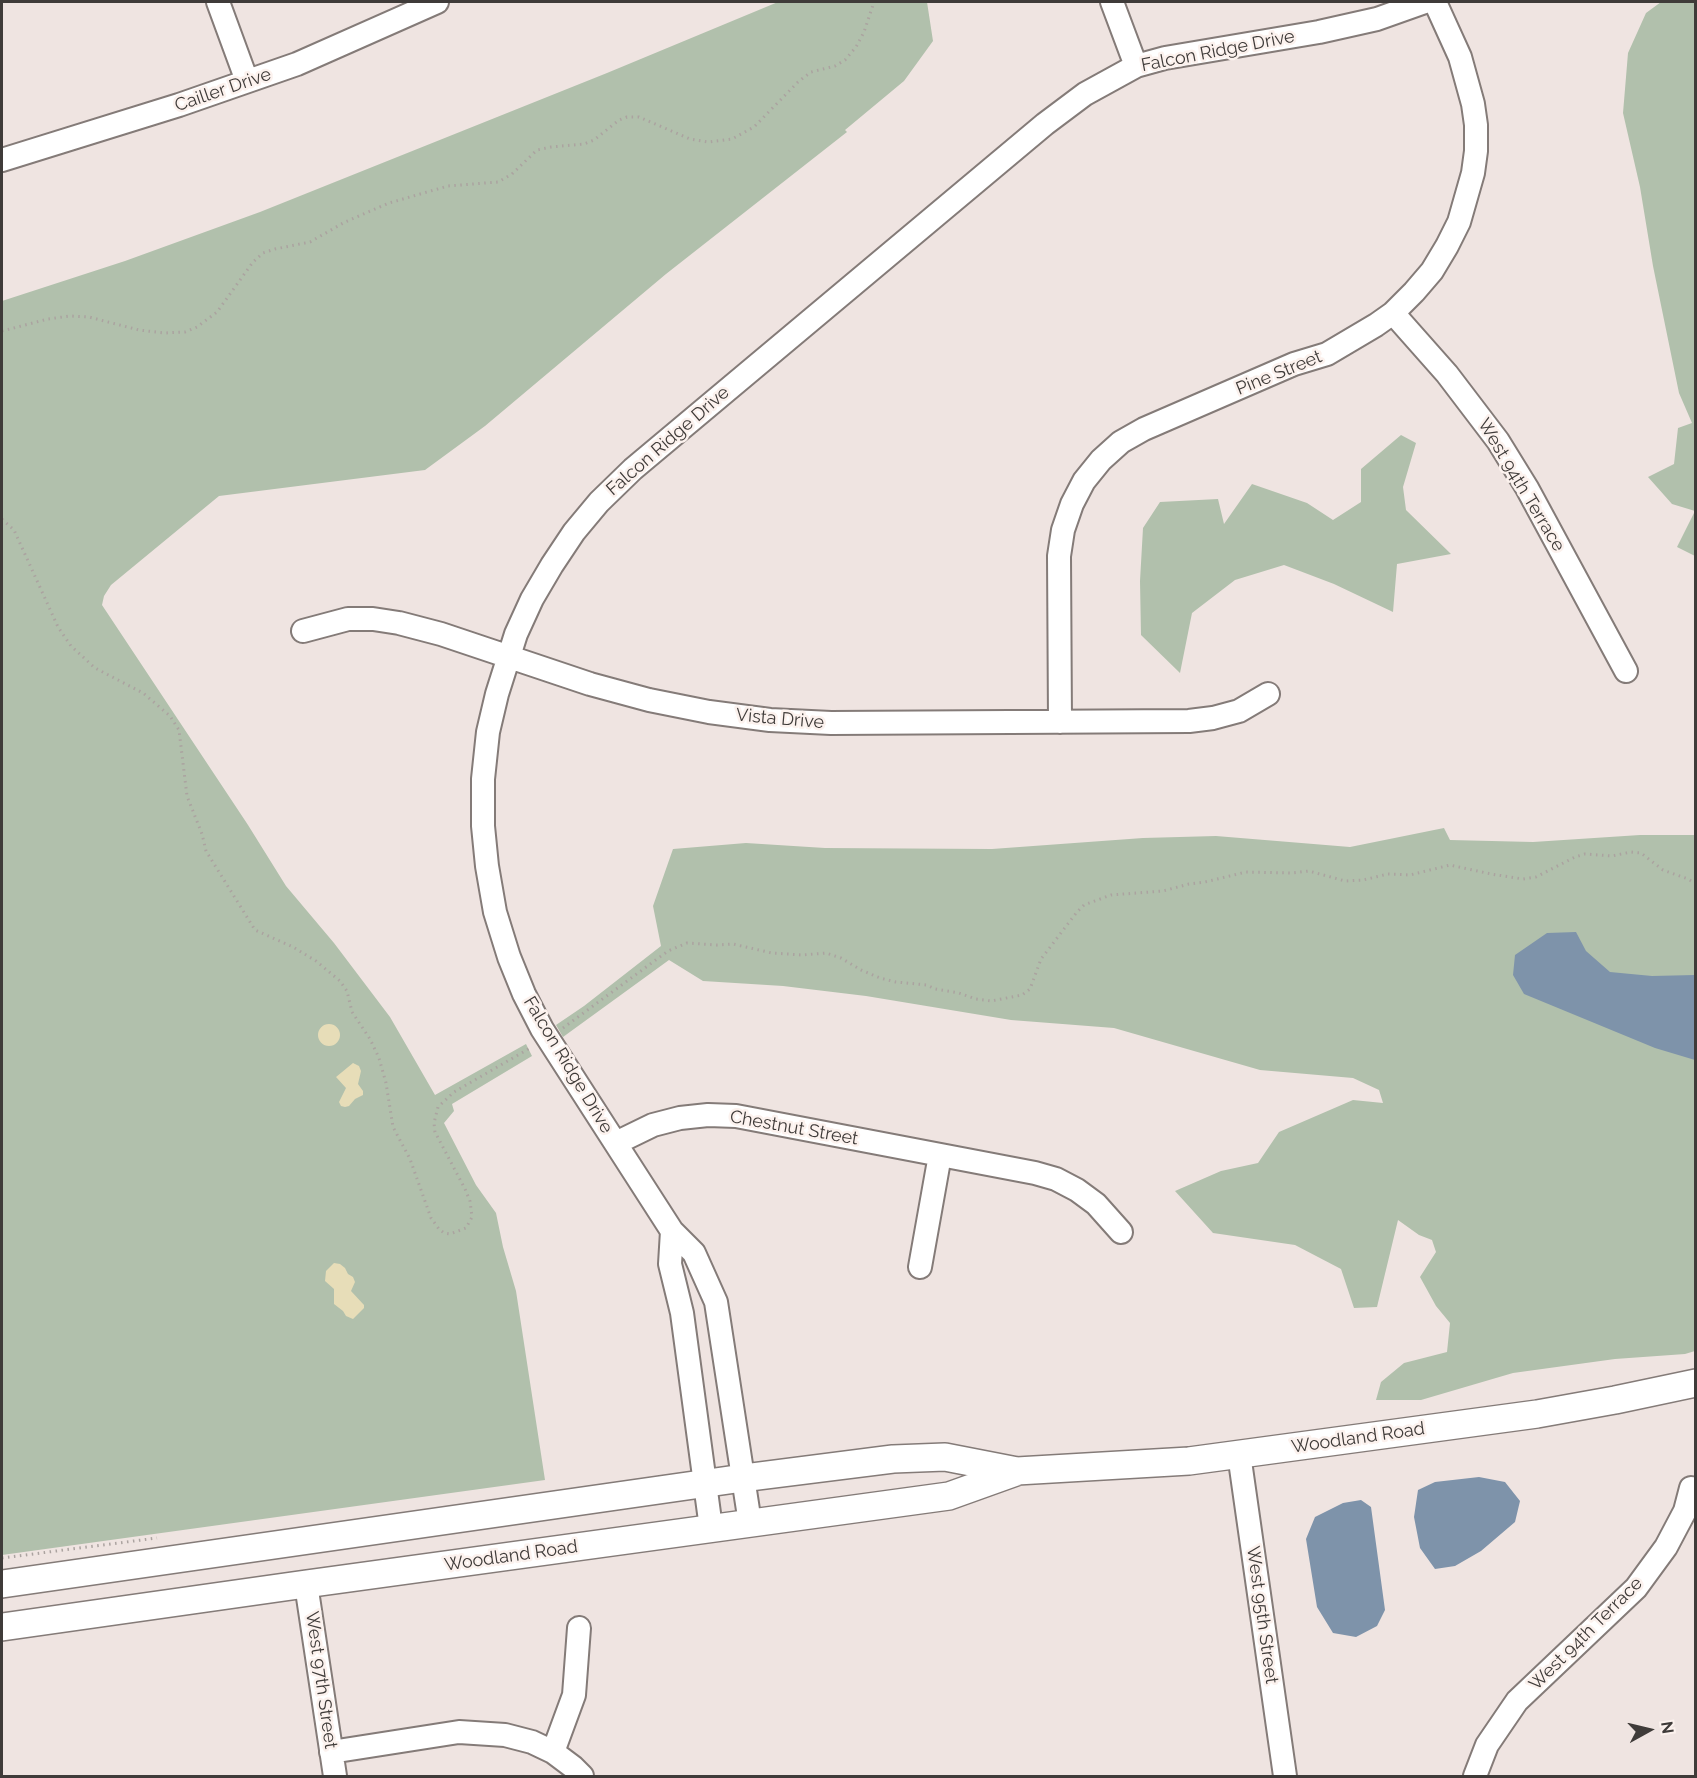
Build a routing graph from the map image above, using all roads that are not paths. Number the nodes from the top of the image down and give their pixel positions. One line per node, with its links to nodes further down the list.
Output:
1 (218, 2): 7 (street)
2 (437, 2): 7 (street, Cailler Drive)
3 (1112, 2): 6 (street)
4 (1425, 2): 6 (street, Falcon Ridge Drive)
5 (1435, 2): 9 (street, Pine Street)
6 (1136, 66): 11 (street, Falcon Ridge Drive)
7 (248, 81): 8 (street, Cailler Drive)
8 (2, 160)
9 (1393, 313): 12 (street, West 94th Terrace); 14 (street, Pine Street)
10 (303, 632): 11 (street, Vista Drive)
11 (508, 656): 14 (street, Vista Drive); 15 (street, Falcon Ridge Drive)
12 (1626, 671)
13 (1268, 694): 14 (street, Vista Drive)
14 (1060, 722)
15 (616, 1143): 16 (street, Chestnut Street); 17 (street, Falcon Ridge Drive)
16 (940, 1155): 18 (street, Chestnut Street); 19 (street)
17 (672, 1231): 23 (street, Falcon Ridge Drive); 24 (street)
18 (1121, 1232)
19 (920, 1267)
20 (1695, 1383): 21 (main road, Woodland Road)
21 (1239, 1454): 22 (main road, Woodland Road); 36 (street, West 95th Street)
22 (1017, 1471): 23 (main road, Woodland Road); 26 (main road, Woodland Road)
23 (743, 1478): 24 (main road, Woodland Road); 26 (street, Falcon Ridge Drive)
24 (704, 1484): 27 (street); 28 (main road, Woodland Road)
25 (1691, 1488): 37 (street, West 94th Terrace)
26 (750, 1523): 27 (main road, Woodland Road)
27 (711, 1528): 29 (main road, Woodland Road)
28 (2, 1584)
29 (306, 1584): 30 (main road, Woodland Road); 32 (street, West 97th Street)
30 (2, 1628)
31 (579, 1628): 33 (street)
32 (331, 1752): 33 (street); 34 (street, West 97th Street)
33 (553, 1752): 35 (street)
34 (335, 1776)
35 (582, 1776)
36 (1286, 1776)
37 (1475, 1776)

